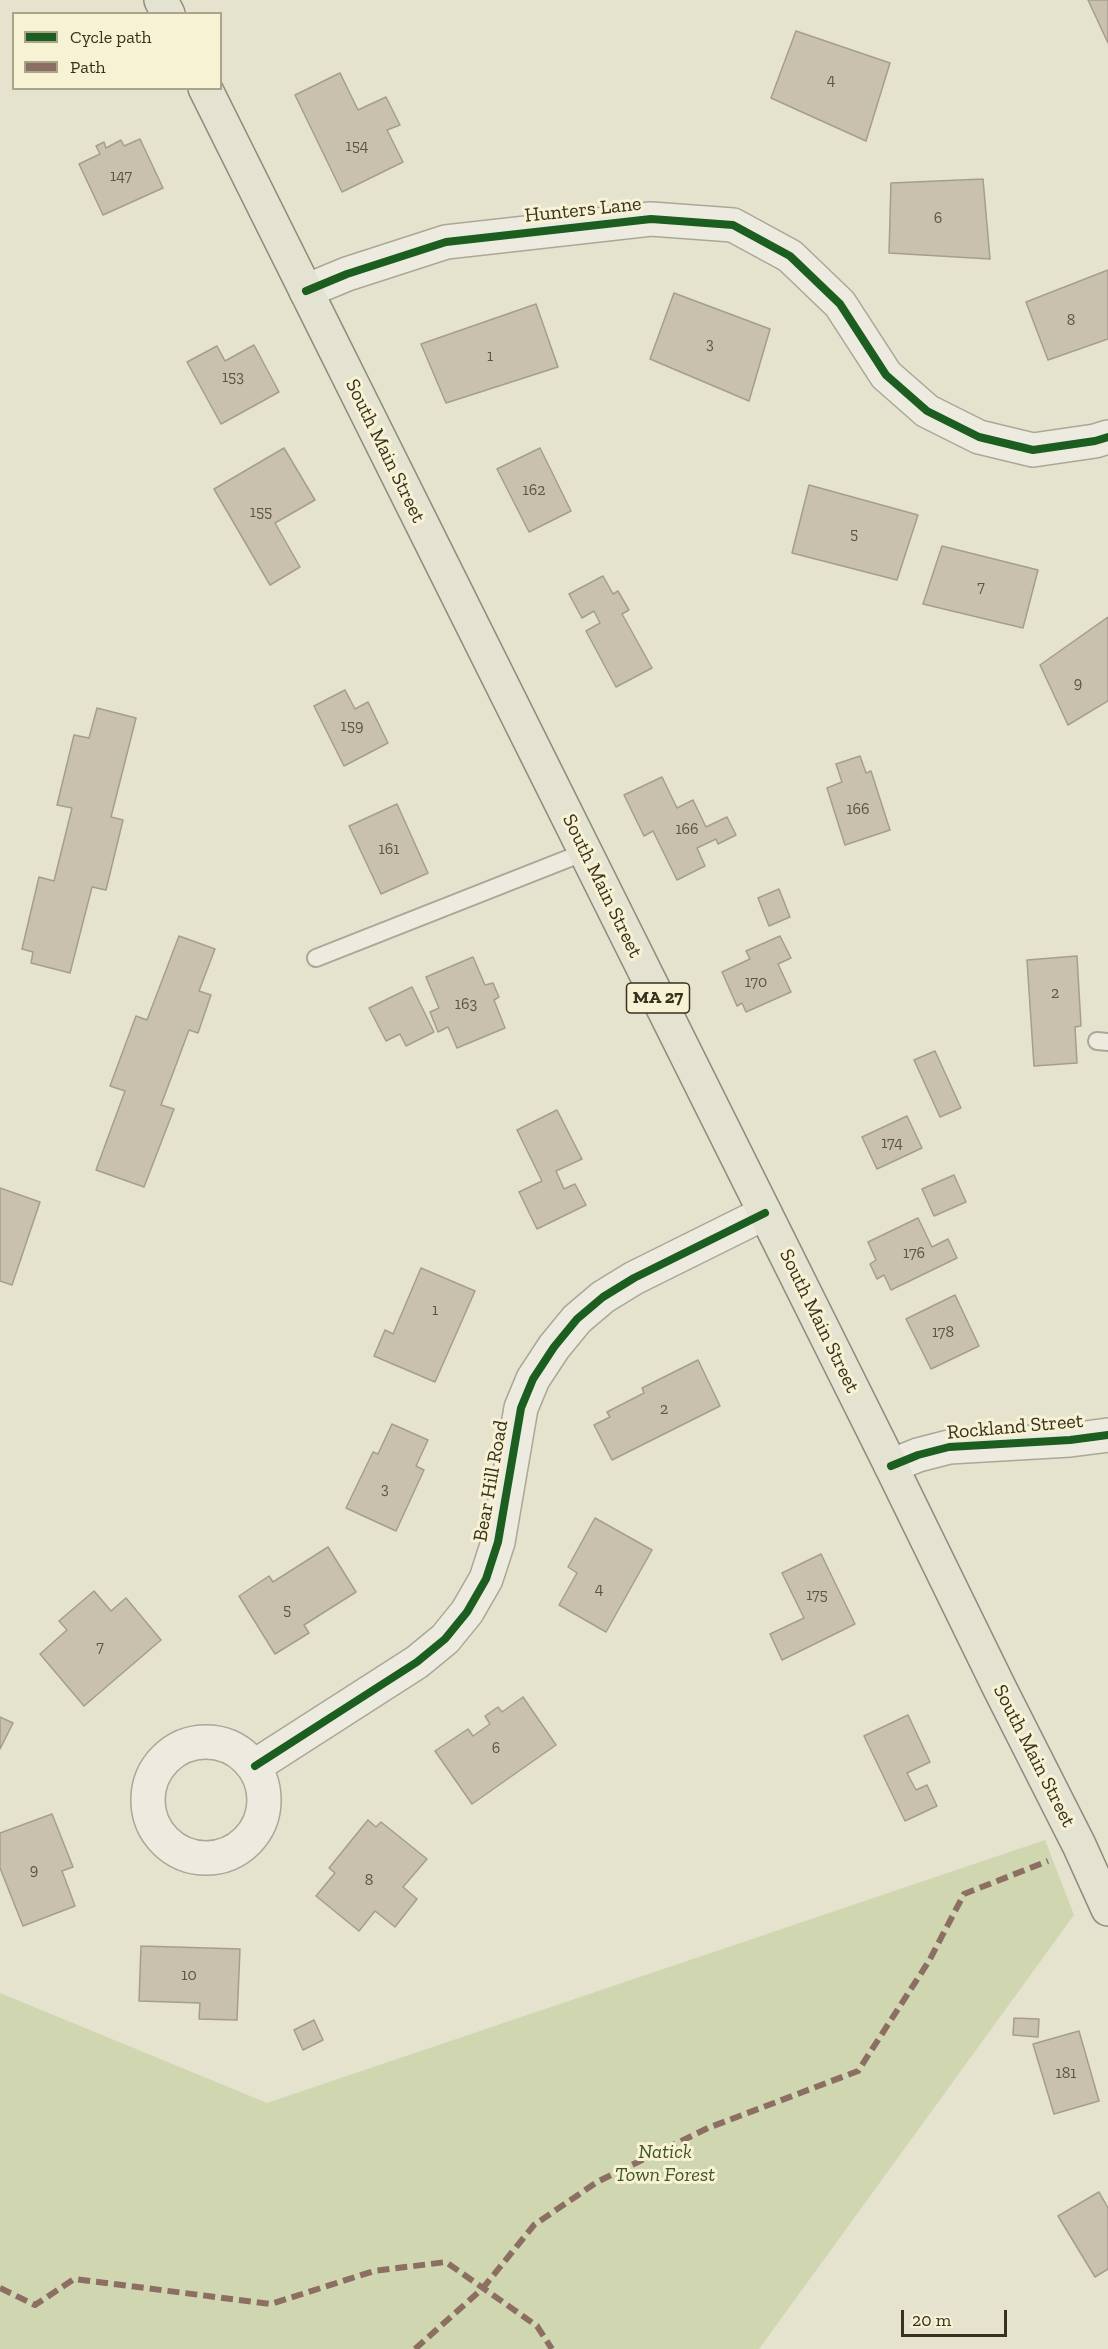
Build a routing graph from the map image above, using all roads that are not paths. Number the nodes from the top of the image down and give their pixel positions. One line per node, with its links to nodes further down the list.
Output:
1 (206, 90): 2 (main road, South Main Street / MA 27)
2 (306, 291): 3 (street, Hunters Lane); 4 (main road, South Main Street / MA 27)
3 (1108, 437)
4 (585, 852): 5 (lane); 6 (main road, South Main Street / MA 27)
5 (316, 958)
6 (765, 1213): 8 (main road, South Main Street / MA 27); 9 (street, Bear Hill Road)
7 (1108, 1435): 8 (street, Rockland Street)
8 (891, 1466): 10 (main road, South Main Street / MA 27)
9 (255, 1766)
10 (1108, 1910)

